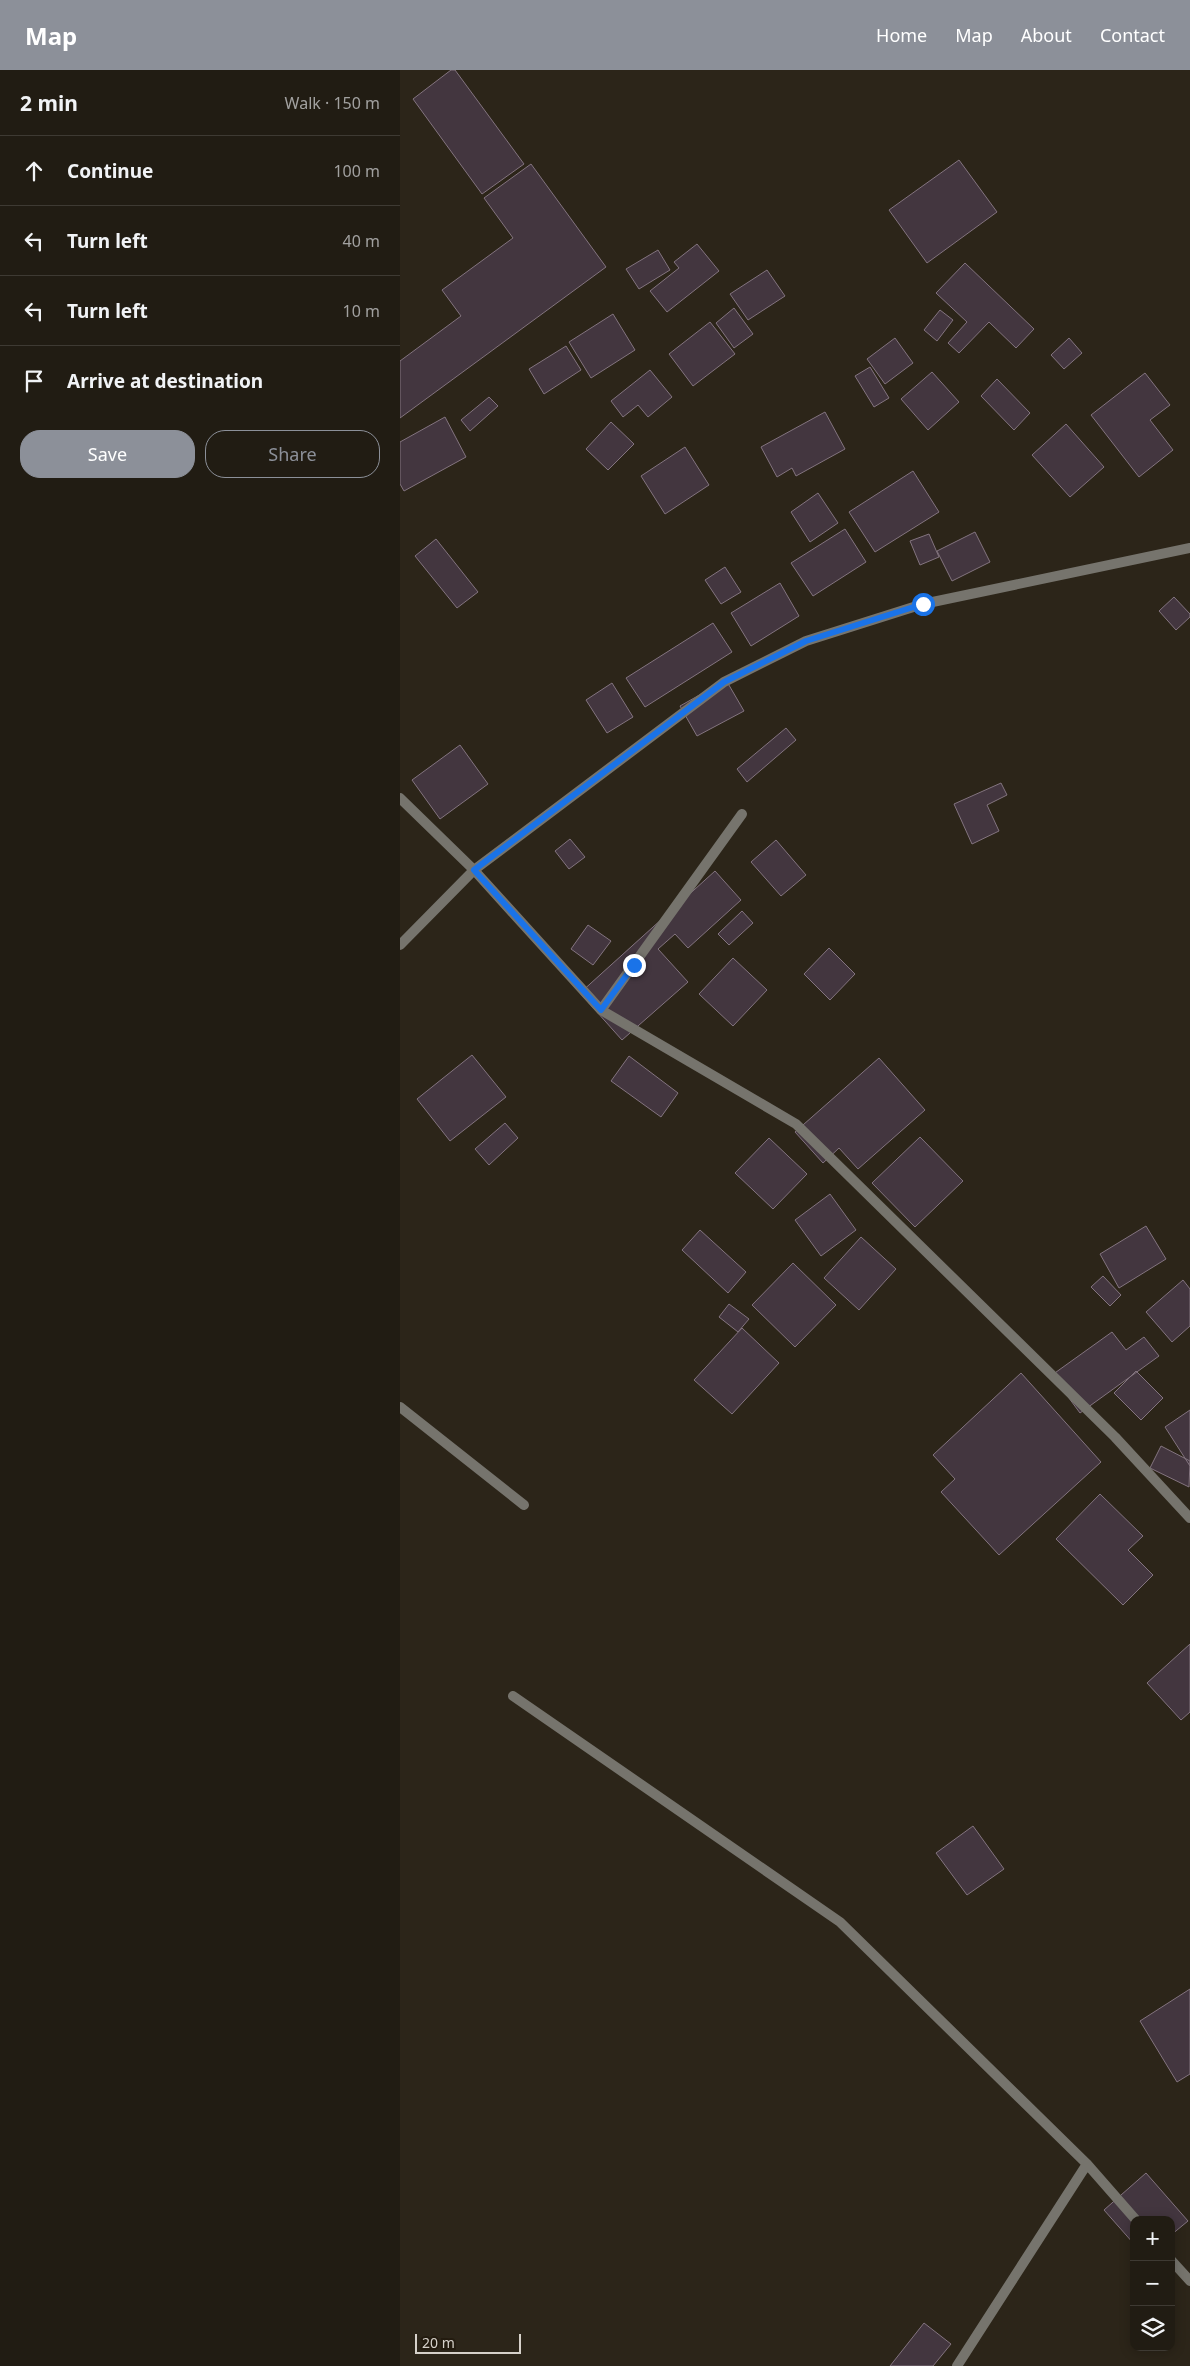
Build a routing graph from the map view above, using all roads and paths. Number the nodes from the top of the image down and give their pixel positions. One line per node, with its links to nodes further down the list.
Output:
1 (1190, 548): 4 (street)
2 (400, 798): 4 (street)
3 (742, 814): 6 (street)
4 (474, 870): 5 (street); 6 (street)
5 (400, 945)
6 (601, 1010): 9 (street)
7 (400, 1407): 8 (street)
8 (524, 1505)
9 (1190, 1518)
10 (513, 1696): 11 (street)
11 (1087, 2164): 12 (street); 15 (street)
12 (1132, 2216)
13 (1172, 2261): 14 (street)
14 (1190, 2281)
15 (957, 2366)

